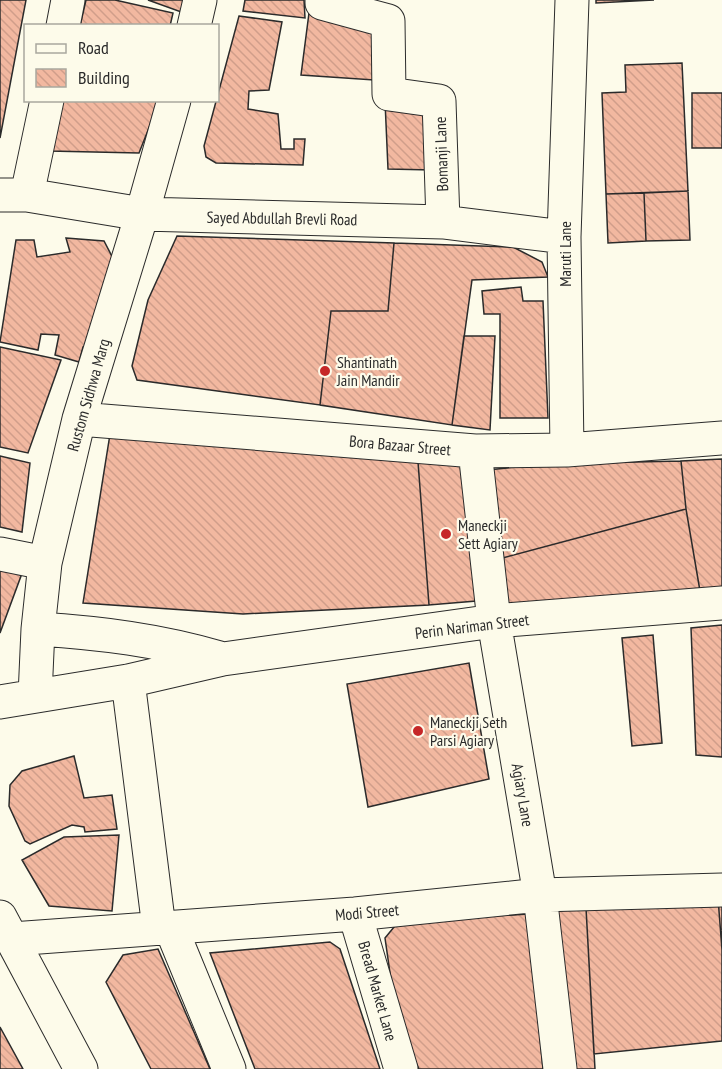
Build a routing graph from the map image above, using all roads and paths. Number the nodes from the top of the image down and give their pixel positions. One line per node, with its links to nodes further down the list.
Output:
1 (68, 0): 5 (street)
2 (200, 0): 6 (street)
3 (322, 0): 11 (street, Bomanji Lane)
4 (572, 0): 12 (street, Maruti Lane)
5 (63, 24)
6 (194, 24)
7 (46, 102): 9 (street)
8 (173, 102): 10 (street, Rustom Sidhwa Marg)
9 (14, 195): 10 (street, Sayed Abdullah Brevli Road)
10 (142, 214): 11 (street, Sayed Abdullah Brevli Road); 13 (street, Rustom Sidhwa Marg)
11 (443, 222): 12 (street, Sayed Abdullah Brevli Road)
12 (564, 237): 15 (street, Maruti Lane)
13 (79, 419): 16 (street, Bora Bazaar Street); 18 (street, Rustom Sidhwa Marg)
14 (722, 438): 15 (street, Bora Bazaar Street)
15 (567, 450): 16 (street, Bora Bazaar Street)
16 (475, 451): 20 (street, Agiary Lane)
17 (0, 554): 18 (street)
18 (45, 563): 21 (street, Rustom Sidhwa Marg)
19 (722, 603): 20 (street, Perin Nariman Street)
20 (494, 621): 22 (street, Perin Nariman Street); 27 (street, Agiary Lane)
21 (38, 629): 22 (street, Perin Nariman Street); 24 (street, Rustom Sidhwa Marg)
22 (223, 659): 23 (street, Perin Nariman Street)
23 (128, 681): 24 (street, Perin Nariman Street); 30 (street)
24 (35, 696): 25 (street, Perin Nariman Street)
25 (0, 702)
26 (722, 890): 27 (street, Modi Street)
27 (540, 895): 28 (street, Modi Street); 34 (street, Agiary Lane)
28 (355, 914): 30 (street, Modi Street); 33 (street, Bread Market Lane)
29 (6, 928): 30 (street, Modi Street); 31 (street)
30 (165, 928): 32 (street)
31 (81, 1069)
32 (229, 1069)
33 (401, 1069)
34 (560, 1069)

